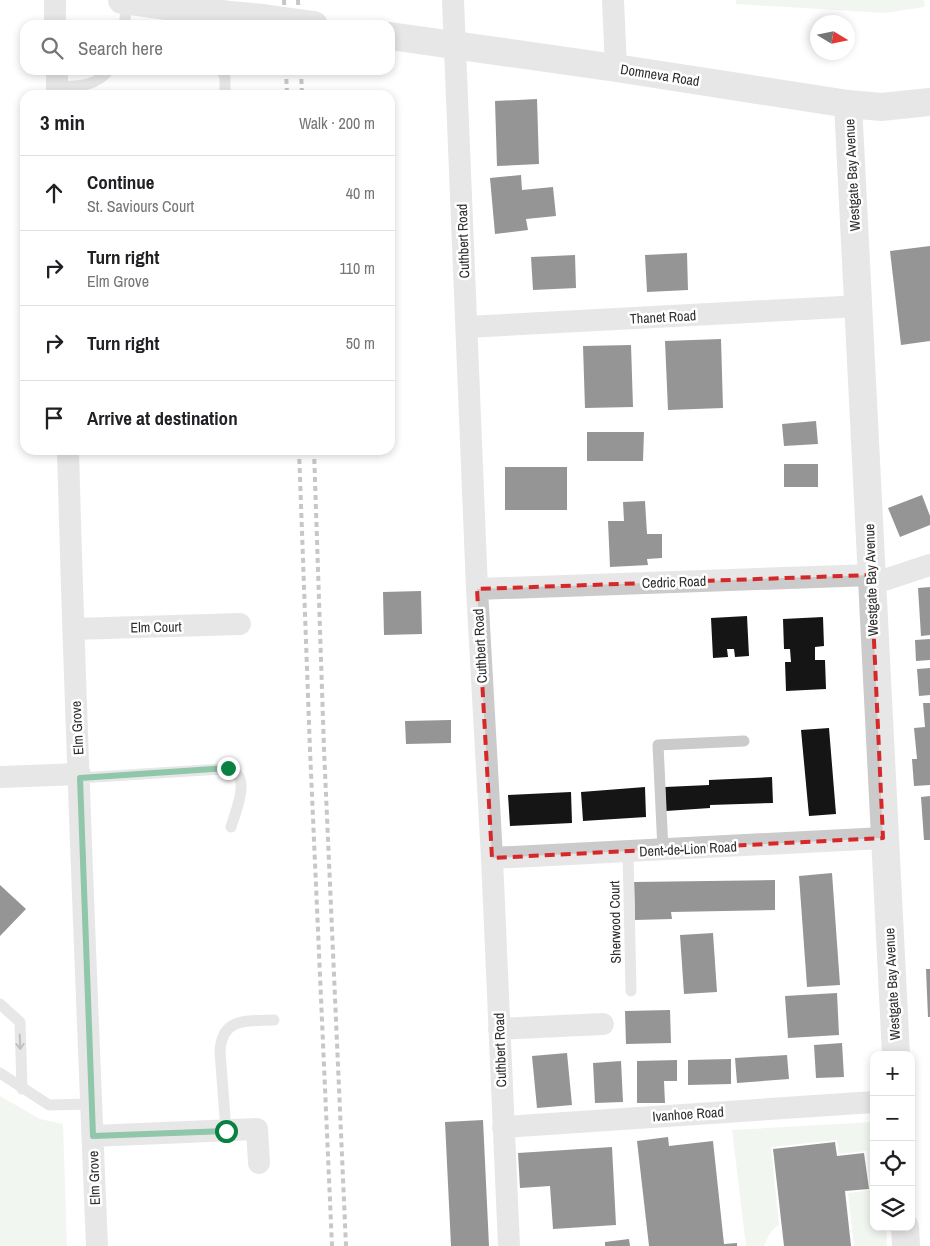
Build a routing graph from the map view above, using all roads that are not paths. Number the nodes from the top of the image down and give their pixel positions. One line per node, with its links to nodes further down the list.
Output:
1 (55, 0): 5 (street)
2 (453, 0): 8 (street, Cuthbert Road)
3 (613, 0): 9 (street)
4 (124, 9): 6 (street, bridge)
5 (55, 20)
6 (278, 20)
7 (395, 37): 8 (street, Domneva Road)
8 (455, 46): 9 (street, Domneva Road); 17 (street, Cuthbert Road)
9 (616, 68): 15 (street, Domneva Road)
10 (104, 75): 12 (lane)
11 (224, 75): 13 (lane)
12 (57, 84)
13 (225, 90)
14 (930, 102): 15 (street, Domneva Road)
15 (848, 104): 16 (street, Westgate Bay Avenue)
16 (860, 306): 17 (street, Thanet Road); 20 (street, Westgate Bay Avenue)
17 (467, 327): 21 (street, Cuthbert Road)
18 (68, 455): 23 (street, Elm Grove)
19 (930, 565): 20 (street, Cedric Road)
20 (871, 580): 21 (street, Cedric Road); 28 (street, Westgate Bay Avenue)
21 (477, 589): 31 (street, Cuthbert Road)
22 (240, 624): 23 (street, Elm Court)
23 (73, 629): 25 (street, Elm Grove)
24 (744, 741): 29 (lane)
25 (80, 776): 26 (street); 27 (lane); 41 (street, Elm Grove)
26 (0, 777)
27 (231, 827)
28 (883, 838): 29 (street, Dent-de-Lion Road); 37 (street, Westgate Bay Avenue)
29 (663, 850): 30 (street, Dent-de-Lion Road)
30 (628, 852): 31 (street, Dent-de-Lion Road); 32 (lane, Sherwood Court)
31 (492, 858): 36 (street, Cuthbert Road)
32 (631, 991)
33 (0, 1004): 39 (lane, one-way to 39)
34 (274, 1020): 43 (lane)
35 (602, 1024): 36 (street)
36 (499, 1029): 42 (street, Cuthbert Road)
37 (896, 1051)
38 (0, 1073): 39 (lane)
39 (22, 1088): 41 (lane)
40 (870, 1102): 42 (street, Ivanhoe Road)
41 (92, 1104): 44 (street, Elm Grove)
42 (503, 1126): 48 (street, Cuthbert Road)
43 (226, 1131): 44 (street); 45 (street)
44 (93, 1136): 47 (street, Elm Grove)
45 (259, 1163)
46 (905, 1231): 49 (street)
47 (97, 1246)
48 (509, 1246)
49 (906, 1246)

